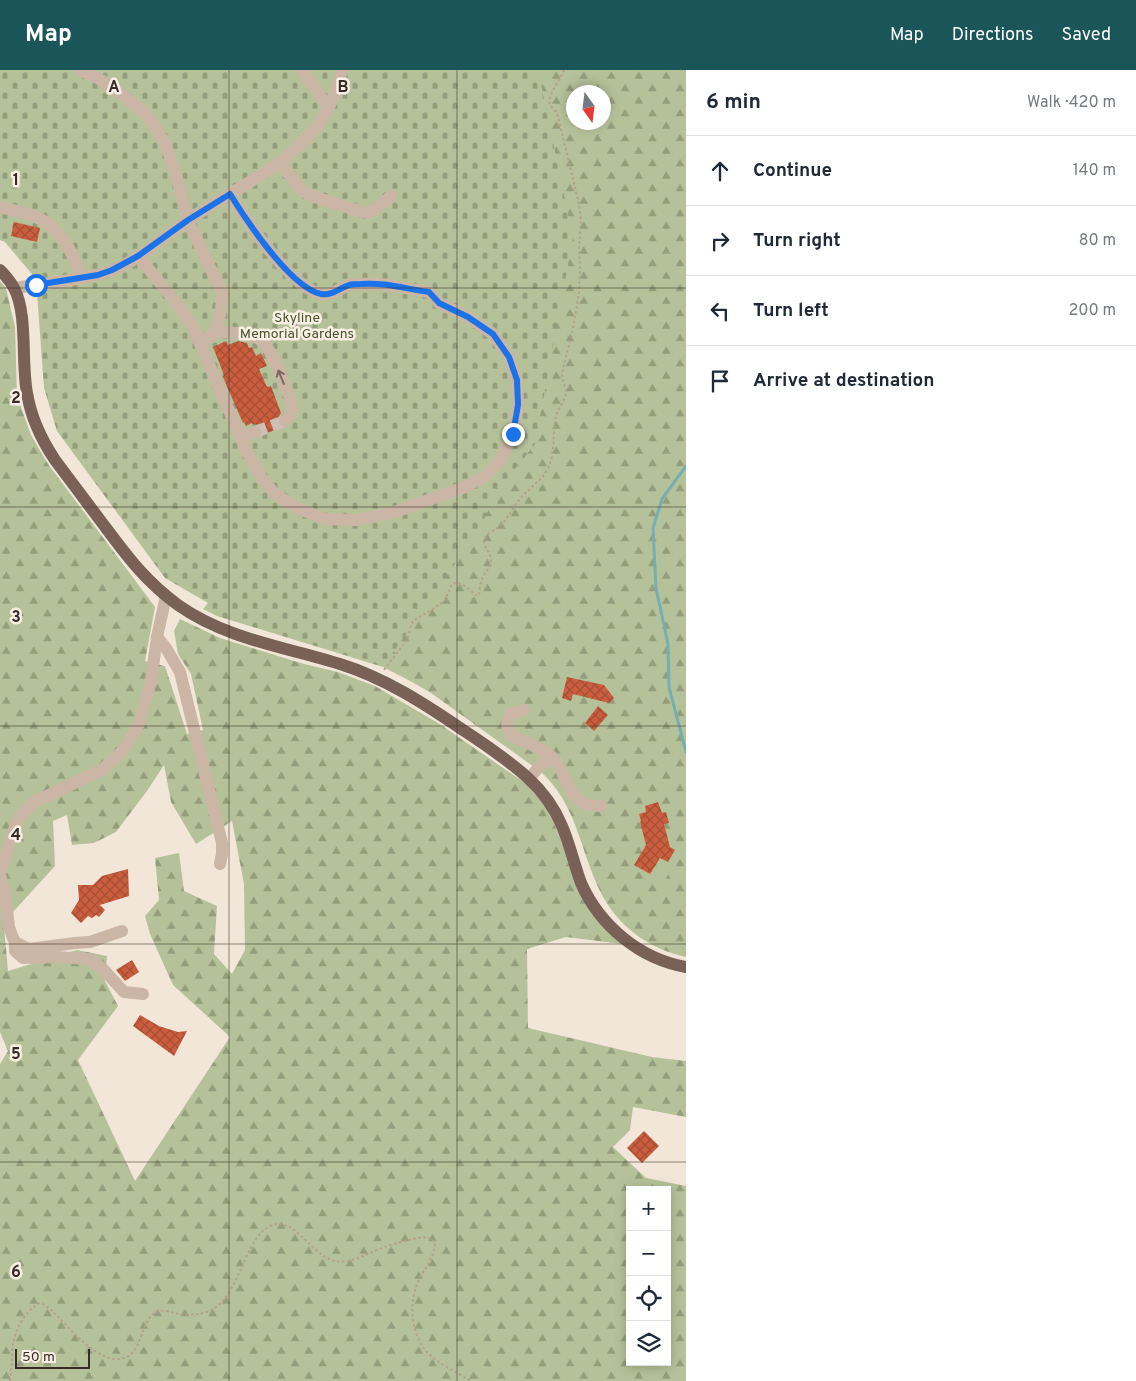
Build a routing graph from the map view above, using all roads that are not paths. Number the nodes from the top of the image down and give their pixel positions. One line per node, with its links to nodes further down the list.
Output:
1 (80, 70): 9 (street)
2 (302, 70): 4 (street)
3 (342, 70): 4 (street)
4 (328, 107): 5 (street)
5 (280, 162): 6 (street); 7 (street)
6 (230, 194): 9 (street); 18 (street)
7 (391, 196)
8 (0, 207): 12 (street)
9 (188, 220): 10 (street); 14 (street)
10 (138, 256): 12 (street); 15 (street)
11 (0, 270): 13 (main road)
12 (81, 278): 13 (street)
13 (14, 288): 19 (main road)
14 (216, 332): 15 (street); 16 (street, one-way to 14)
15 (200, 343): 18 (street)
16 (285, 421)
17 (255, 432): 18 (street)
18 (240, 438)
19 (166, 596): 20 (street); 23 (main road)
20 (157, 637): 25 (street); 26 (street)
21 (524, 710): 22 (street)
22 (551, 757): 23 (street); 24 (street)
23 (529, 779): 29 (main road)
24 (601, 806)
25 (220, 864)
26 (0, 875): 28 (street)
27 (122, 931): 28 (street)
28 (15, 942): 30 (street)
29 (686, 967)
30 (143, 994)

